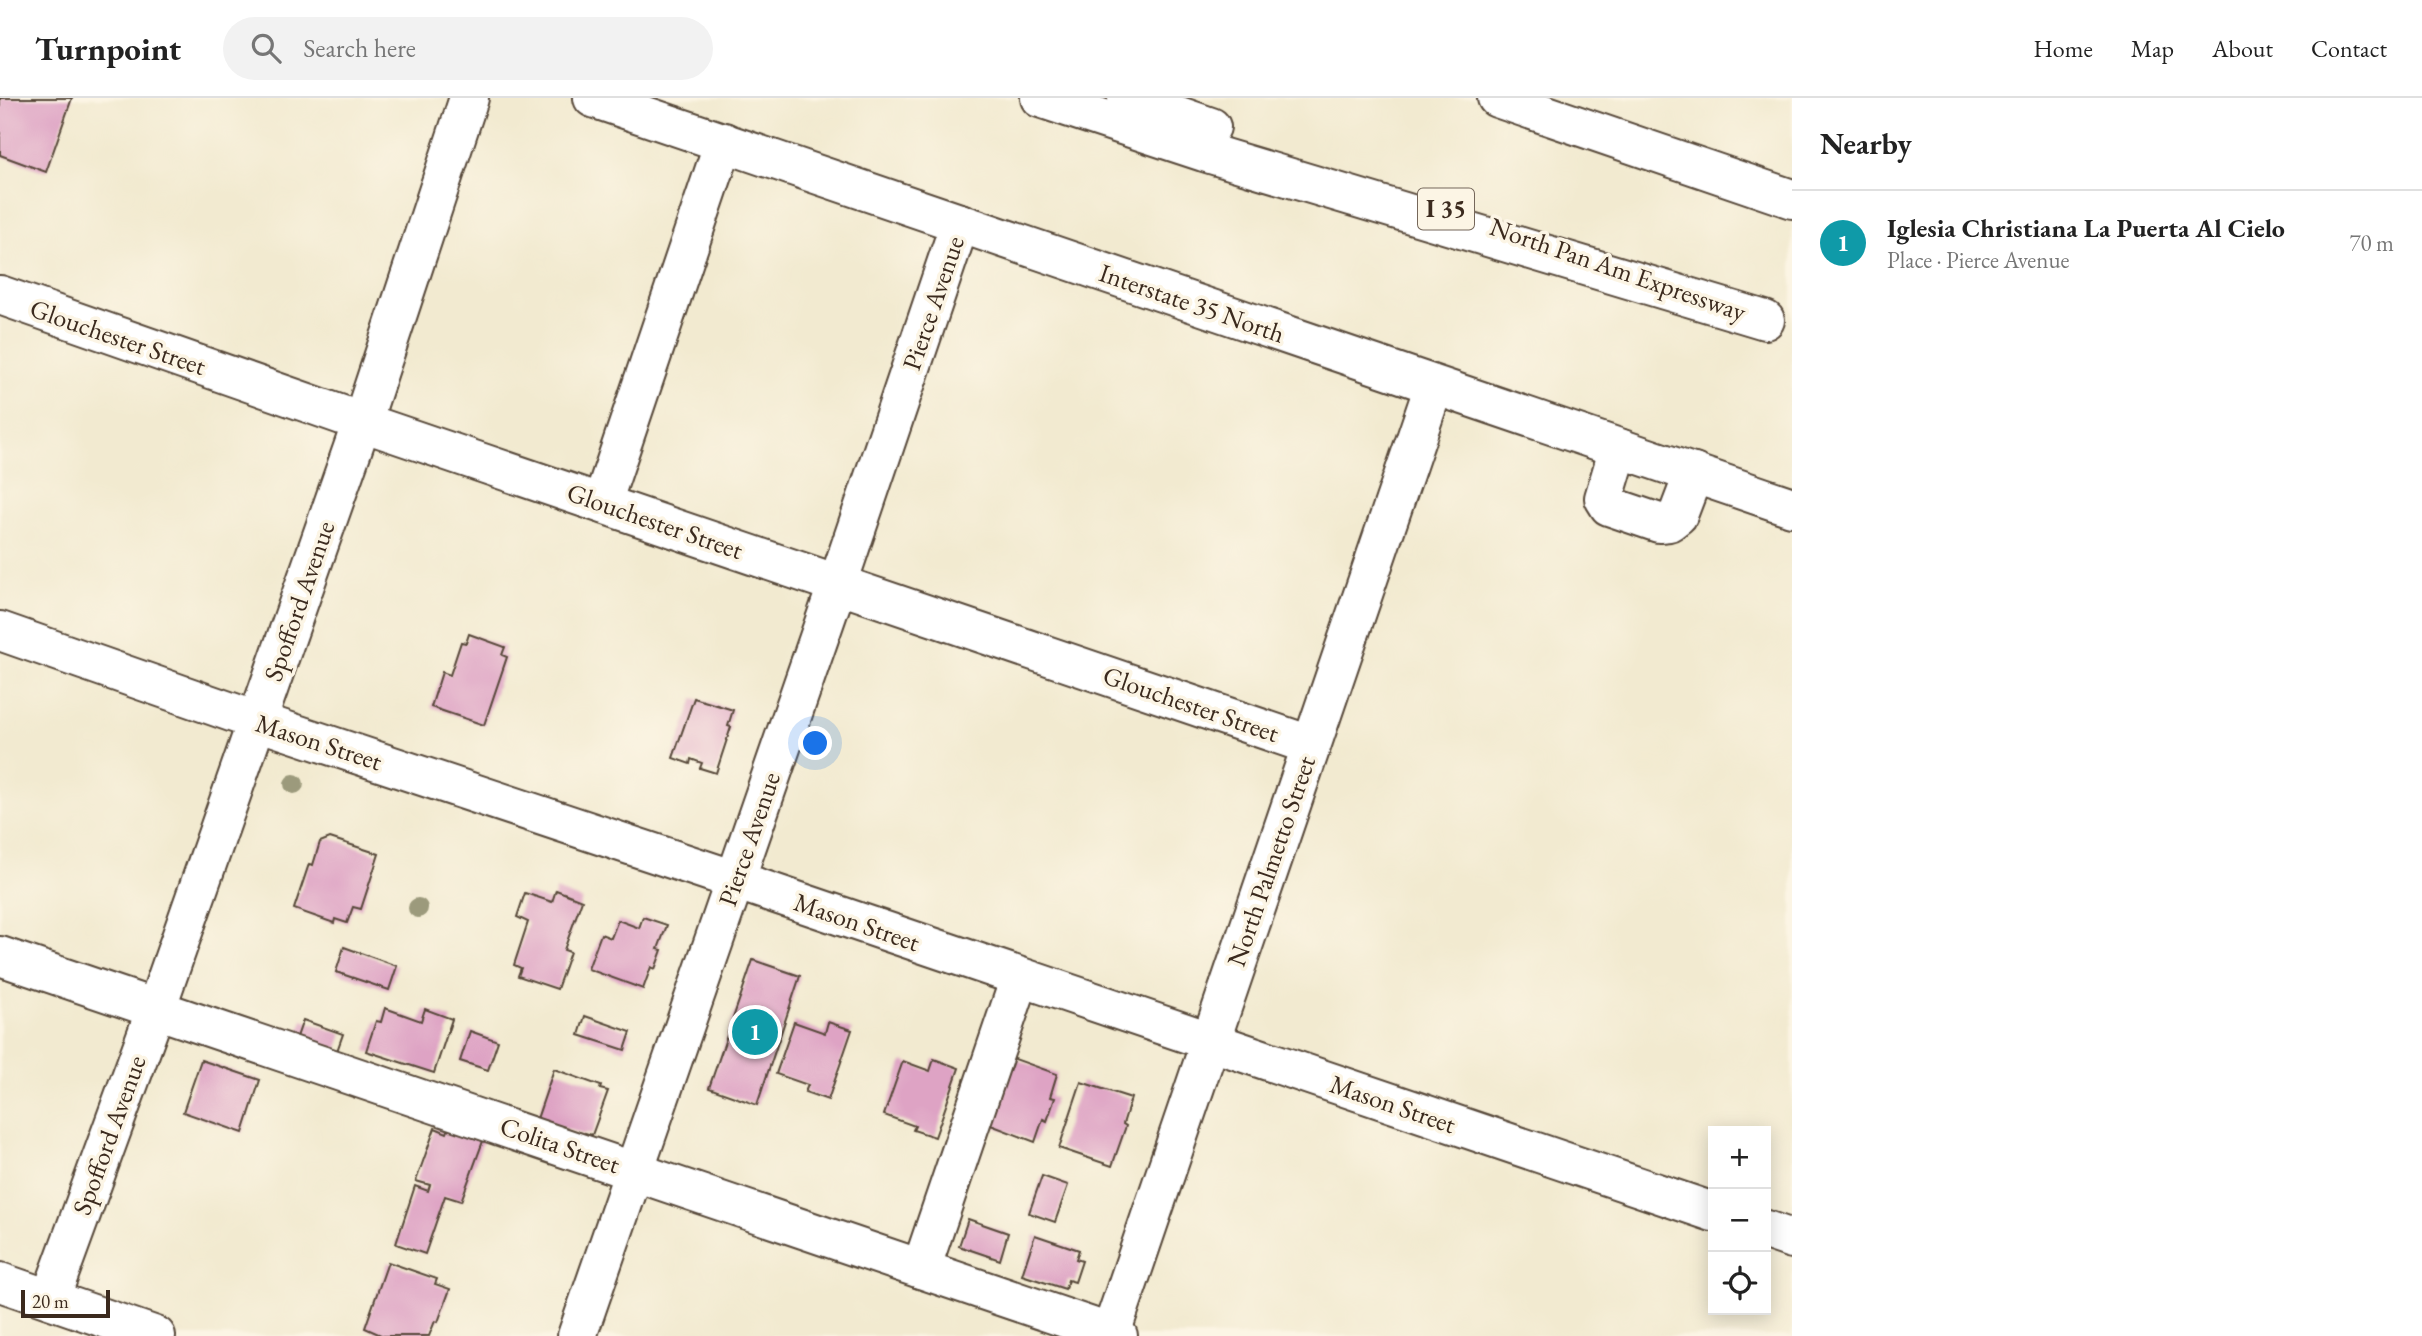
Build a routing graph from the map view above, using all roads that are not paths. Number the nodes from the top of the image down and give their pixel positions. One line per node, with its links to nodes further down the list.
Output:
1 (469, 98): 14 (main road, Spofford Avenue)
2 (593, 98): 7 (main road, Interstate 35 North)
3 (1040, 98): 12 (main road)
4 (1127, 98): 12 (main road, North Pan Am Expressway / I 35)
5 (1497, 98): 9 (main road)
6 (1573, 98): 8 (main road)
7 (724, 142): 10 (main road, Interstate 35 North); 17 (main road)
8 (1792, 190)
9 (1792, 199)
10 (960, 223): 13 (main road, Interstate 35 North); 19 (main road, Pierce Avenue)
11 (0, 295): 14 (main road, Glouchester Street)
12 (1779, 324)
13 (1434, 386): 15 (main road, Interstate 35 North); 22 (main road, North Palmetto Street)
14 (362, 422): 17 (main road, Glouchester Street); 21 (main road, Spofford Avenue)
15 (1619, 448): 16 (main road, Interstate 35 North); 16 (main road)
16 (1694, 473): 18 (main road, Interstate 35 North)
17 (602, 503): 19 (main road, Glouchester Street)
18 (1792, 506)
19 (838, 583): 22 (main road, Glouchester Street); 23 (main road, Pierce Avenue)
20 (0, 631): 21 (main road, Mason Street)
21 (257, 722): 23 (main road, Mason Street); 26 (main road, Spofford Avenue)
22 (1310, 745): 27 (main road, North Palmetto Street)
23 (735, 880): 25 (main road, Mason Street); 28 (main road, Pierce Avenue)
24 (0, 956): 26 (main road, Colita Street)
25 (1020, 978): 27 (main road, Mason Street); 32 (main road)
26 (156, 1009): 28 (main road, Colita Street); 34 (main road, Spofford Avenue)
27 (1209, 1042): 29 (main road, Mason Street); 36 (main road, North Palmetto Street)
28 (636, 1171): 32 (main road, Colita Street); 38 (main road, Pierce Avenue)
29 (1708, 1210)
30 (1771, 1232): 31 (main road)
31 (1792, 1239)
32 (921, 1269): 36 (main road, Colita Street)
33 (0, 1282): 34 (main road)
34 (50, 1299): 35 (main road)
35 (103, 1327): 37 (main road)
36 (1113, 1335)
37 (156, 1336)
38 (577, 1336)

